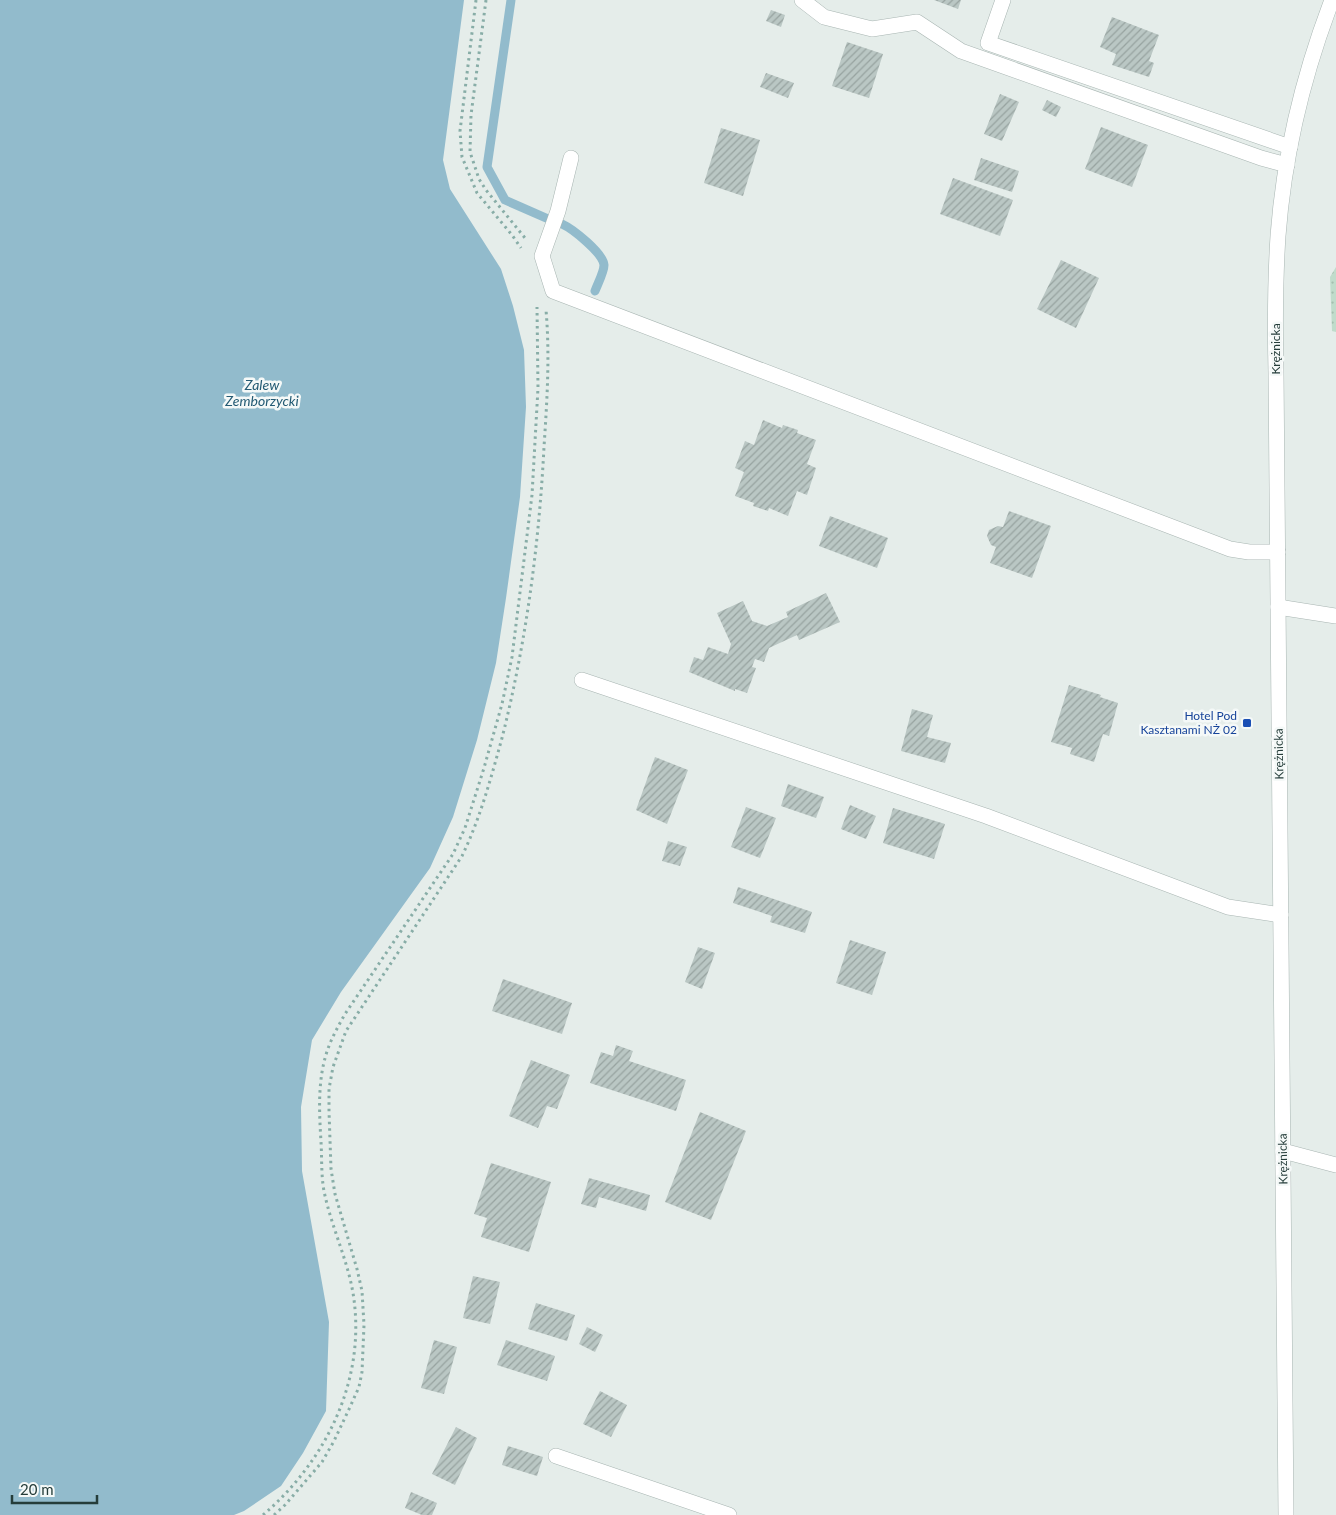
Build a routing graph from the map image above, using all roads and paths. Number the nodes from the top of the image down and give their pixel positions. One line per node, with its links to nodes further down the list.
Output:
1 (476, 0): 10 (path)
2 (486, 0): 9 (path)
3 (802, 0): 8 (street)
4 (1003, 0): 6 (street)
5 (1332, 0): 6 (street, Krężnicka)
6 (1290, 147): 8 (street, Krężnicka)
7 (570, 158): 13 (street)
8 (1287, 165): 13 (street, Krężnicka)
9 (527, 240)
10 (523, 252)
11 (536, 301): 21 (path)
12 (546, 306): 22 (path)
13 (1278, 552): 14 (street, Krężnicka)
14 (1278, 607): 15 (street); 17 (street, Krężnicka)
15 (1336, 616)
16 (582, 680): 17 (street)
17 (1281, 915): 18 (street, Krężnicka)
18 (1283, 1150): 19 (street); 24 (street, Krężnicka)
19 (1336, 1165)
20 (556, 1456): 23 (street)
21 (263, 1515)
22 (274, 1515)
23 (729, 1515)
24 (1286, 1515)

